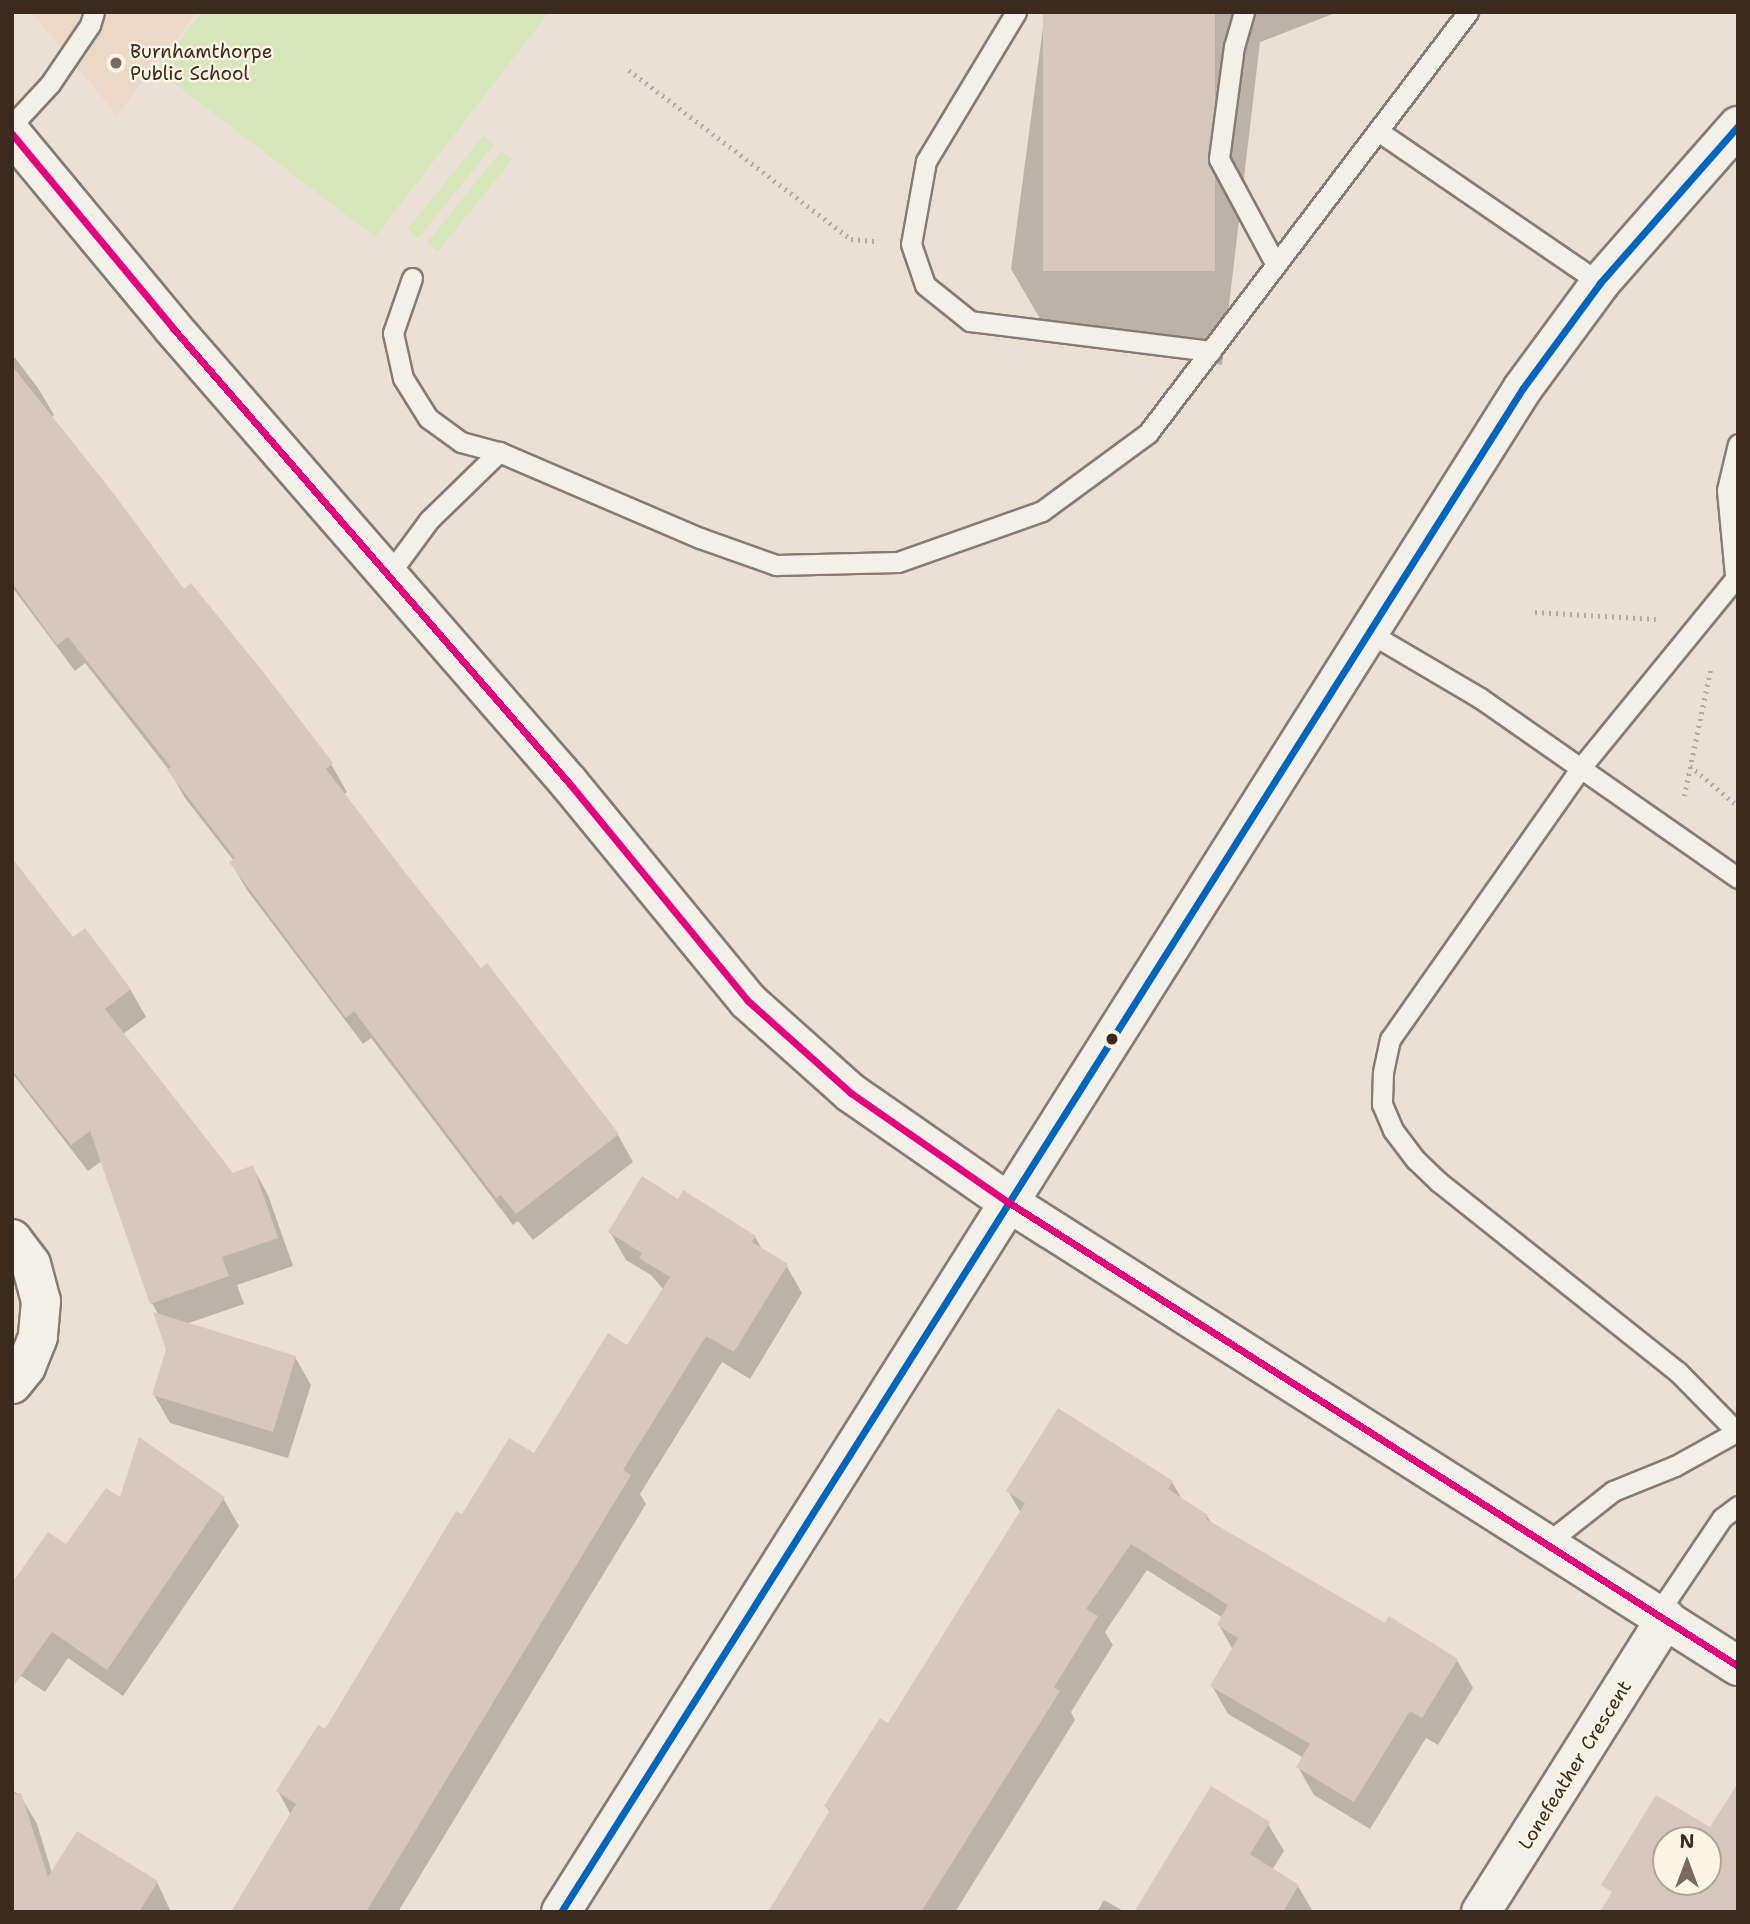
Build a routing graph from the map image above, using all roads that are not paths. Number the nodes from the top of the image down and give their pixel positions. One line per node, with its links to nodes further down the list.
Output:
1 (94, 12): 5 (lane)
2 (1016, 12): 12 (lane)
3 (1244, 12): 9 (lane)
4 (1468, 12): 7 (lane)
5 (12, 125)
6 (1738, 126): 11 (street)
7 (1378, 131): 9 (lane); 11 (lane)
8 (12, 134): 16 (street)
9 (1276, 265): 12 (lane)
10 (412, 278): 14 (lane)
11 (1600, 283): 17 (street)
12 (1211, 351): 14 (lane)
13 (1738, 444): 15 (lane)
14 (499, 452): 16 (lane)
15 (1737, 575): 18 (lane)
16 (387, 577): 20 (street)
17 (1368, 632): 18 (lane); 20 (street)
18 (1580, 769): 19 (lane); 23 (lane)
19 (1738, 877)
20 (1008, 1202): 25 (street); 28 (street)
21 (12, 1240): 22 (street)
22 (12, 1384)
23 (1737, 1432): 25 (lane)
24 (1738, 1506): 26 (lane)
25 (1547, 1543): 26 (street)
26 (1662, 1615): 27 (street); 29 (street, Lonefeather Crescent)
27 (1738, 1665)
28 (561, 1912)
29 (1482, 1912)

